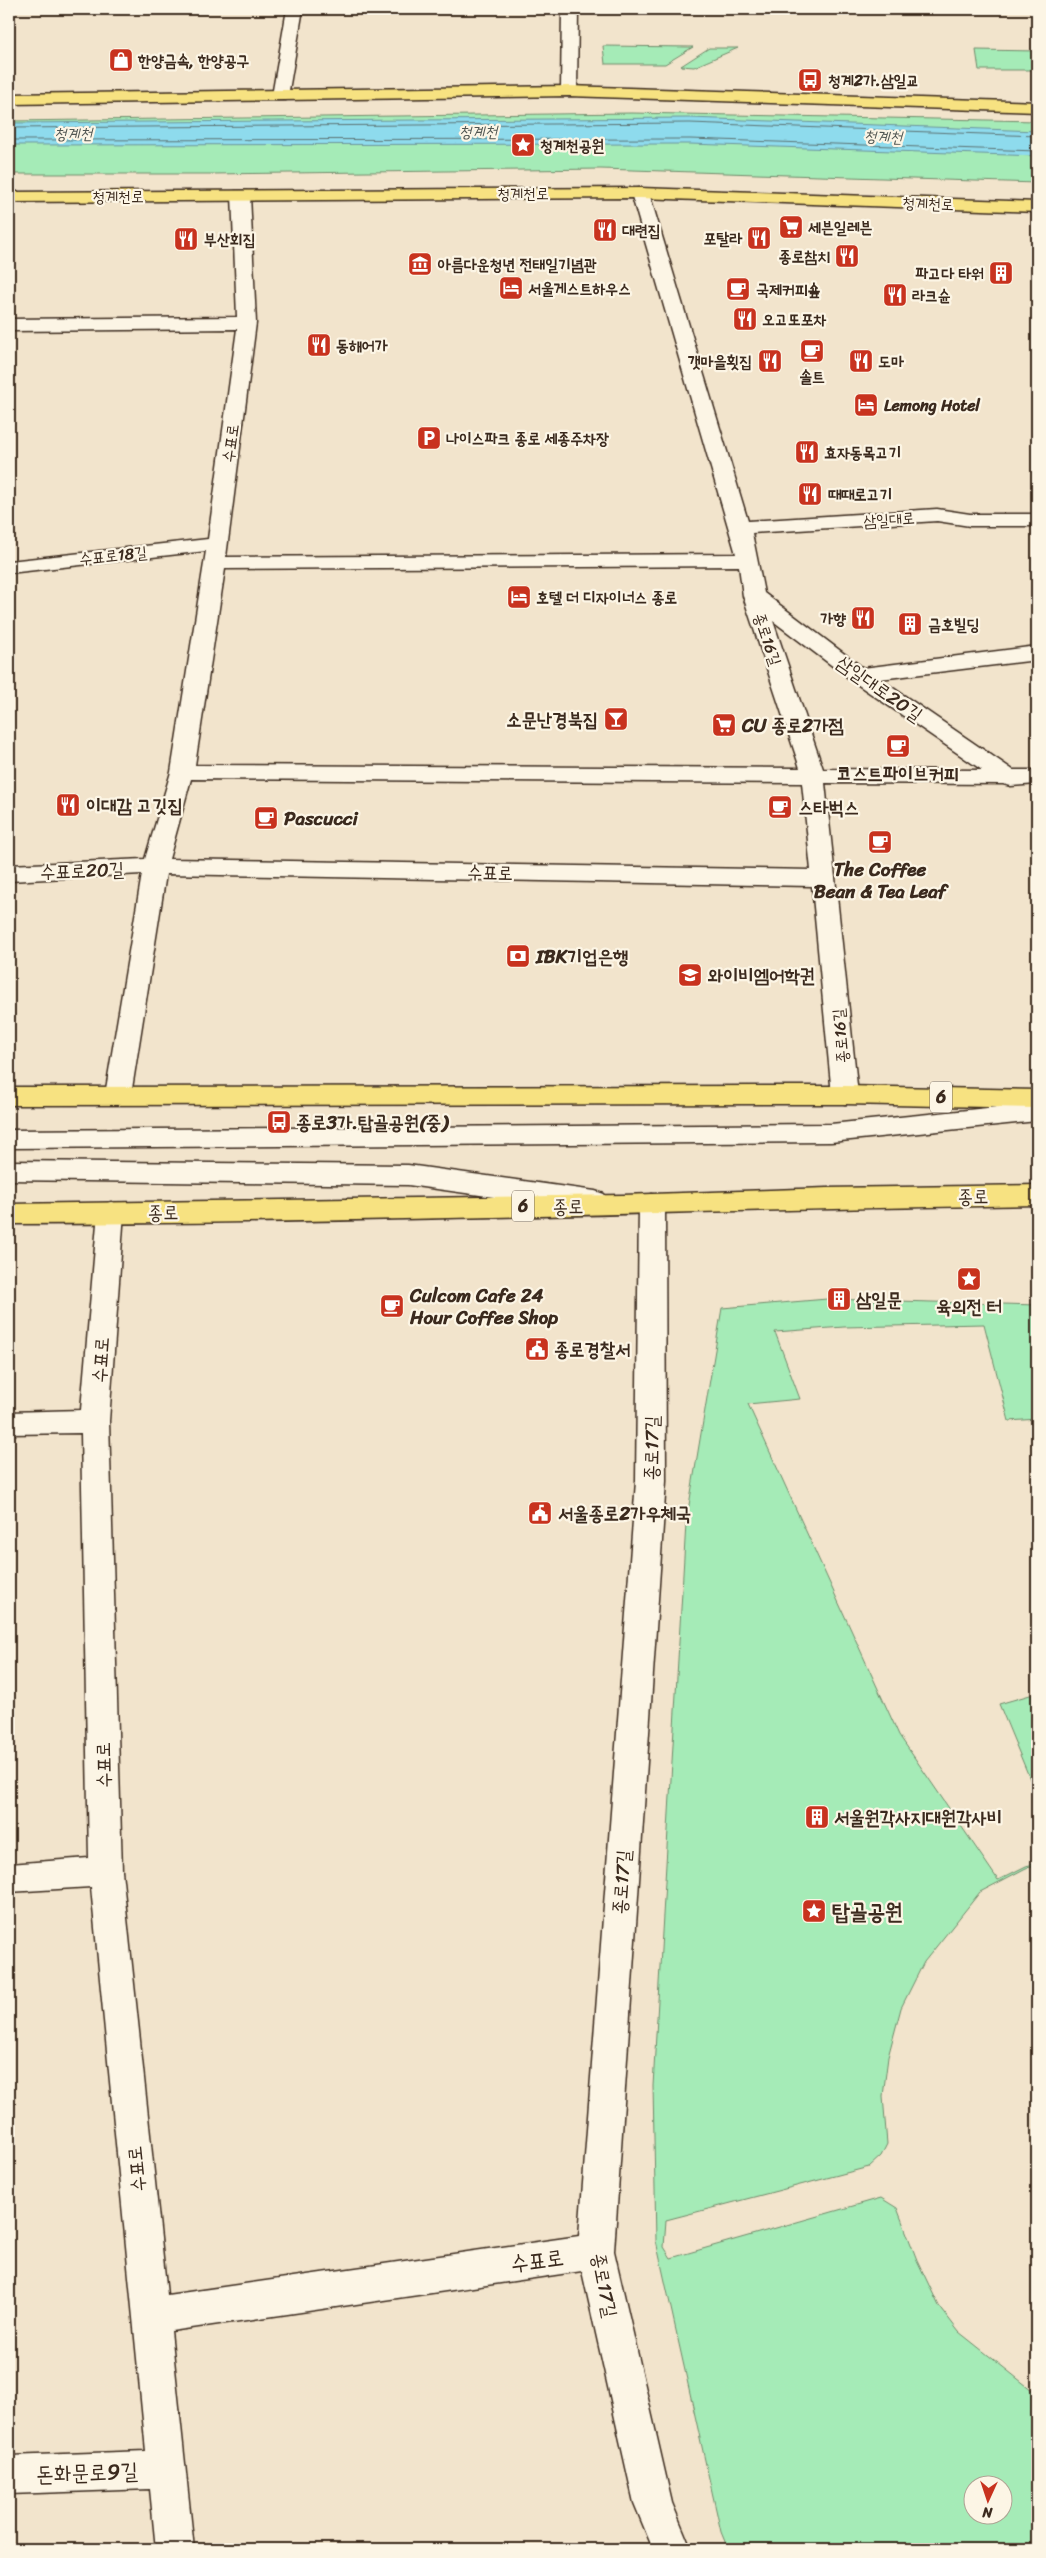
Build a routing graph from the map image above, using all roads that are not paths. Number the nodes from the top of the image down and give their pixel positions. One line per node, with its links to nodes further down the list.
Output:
1 (295, 9): 4 (street)
2 (570, 9): 3 (street)
3 (569, 91): 4 (main road); 6 (main road)
4 (280, 96): 5 (main road)
5 (9, 98)
6 (1037, 107)
7 (640, 193): 8 (main road, 청계천로); 10 (main road, 청계천로); 14 (street, 종로16길)
8 (241, 195): 9 (main road, 청계천로); 11 (street, 수표로)
9 (9, 197)
10 (1037, 207)
11 (247, 323): 12 (street); 15 (street, 수표로)
12 (9, 326)
13 (1037, 520): 14 (street, 삼일대로)
14 (740, 528): 16 (street, 종로16길)
15 (216, 554): 16 (street); 17 (street, 수표로18길); 21 (street, 수표로)
16 (748, 560): 18 (street, 종로16길)
17 (9, 567)
18 (754, 596): 20 (street, 삼일대로20길); 22 (street, 종로16길)
19 (1037, 654): 20 (street)
20 (859, 675): 23 (street, 삼일대로20길)
21 (182, 772): 22 (street); 26 (street, 수표로)
22 (813, 774): 23 (street); 28 (street, 종로16길)
23 (1008, 777): 24 (street); 25 (street, 삼일대로20길)
24 (1037, 777)
25 (1037, 796)
26 (155, 866): 27 (street, 수표로20길); 28 (street, 수표로); 29 (street, 수표로)
27 (9, 873)
28 (824, 878): 30 (street, 종로16길)
29 (118, 1095): 30 (main road, 6); 31 (main road, 6)
30 (844, 1095): 32 (main road, 6)
31 (9, 1096)
32 (1037, 1099)
33 (1037, 1112): 34 (street)
34 (9, 1140)
35 (9, 1170): 37 (street)
36 (1037, 1195): 37 (main road, 종로 / 6)
37 (638, 1204): 38 (main road, 종로 / 6); 44 (street, 종로17길)
38 (111, 1212): 39 (main road, 종로 / 6); 40 (street, 수표로)
39 (9, 1214)
40 (95, 1421): 41 (street); 42 (street, 수표로)
41 (9, 1423)
42 (106, 1871): 43 (street); 45 (street, 수표로)
43 (9, 1878)
44 (596, 2251): 45 (street, 수표로); 49 (street, 종로17길)
45 (151, 2316): 46 (street, 수표로)
46 (166, 2469): 47 (street, 돈화문로9길); 48 (street, 수표로)
47 (9, 2475)
48 (175, 2549)
49 (672, 2549)

